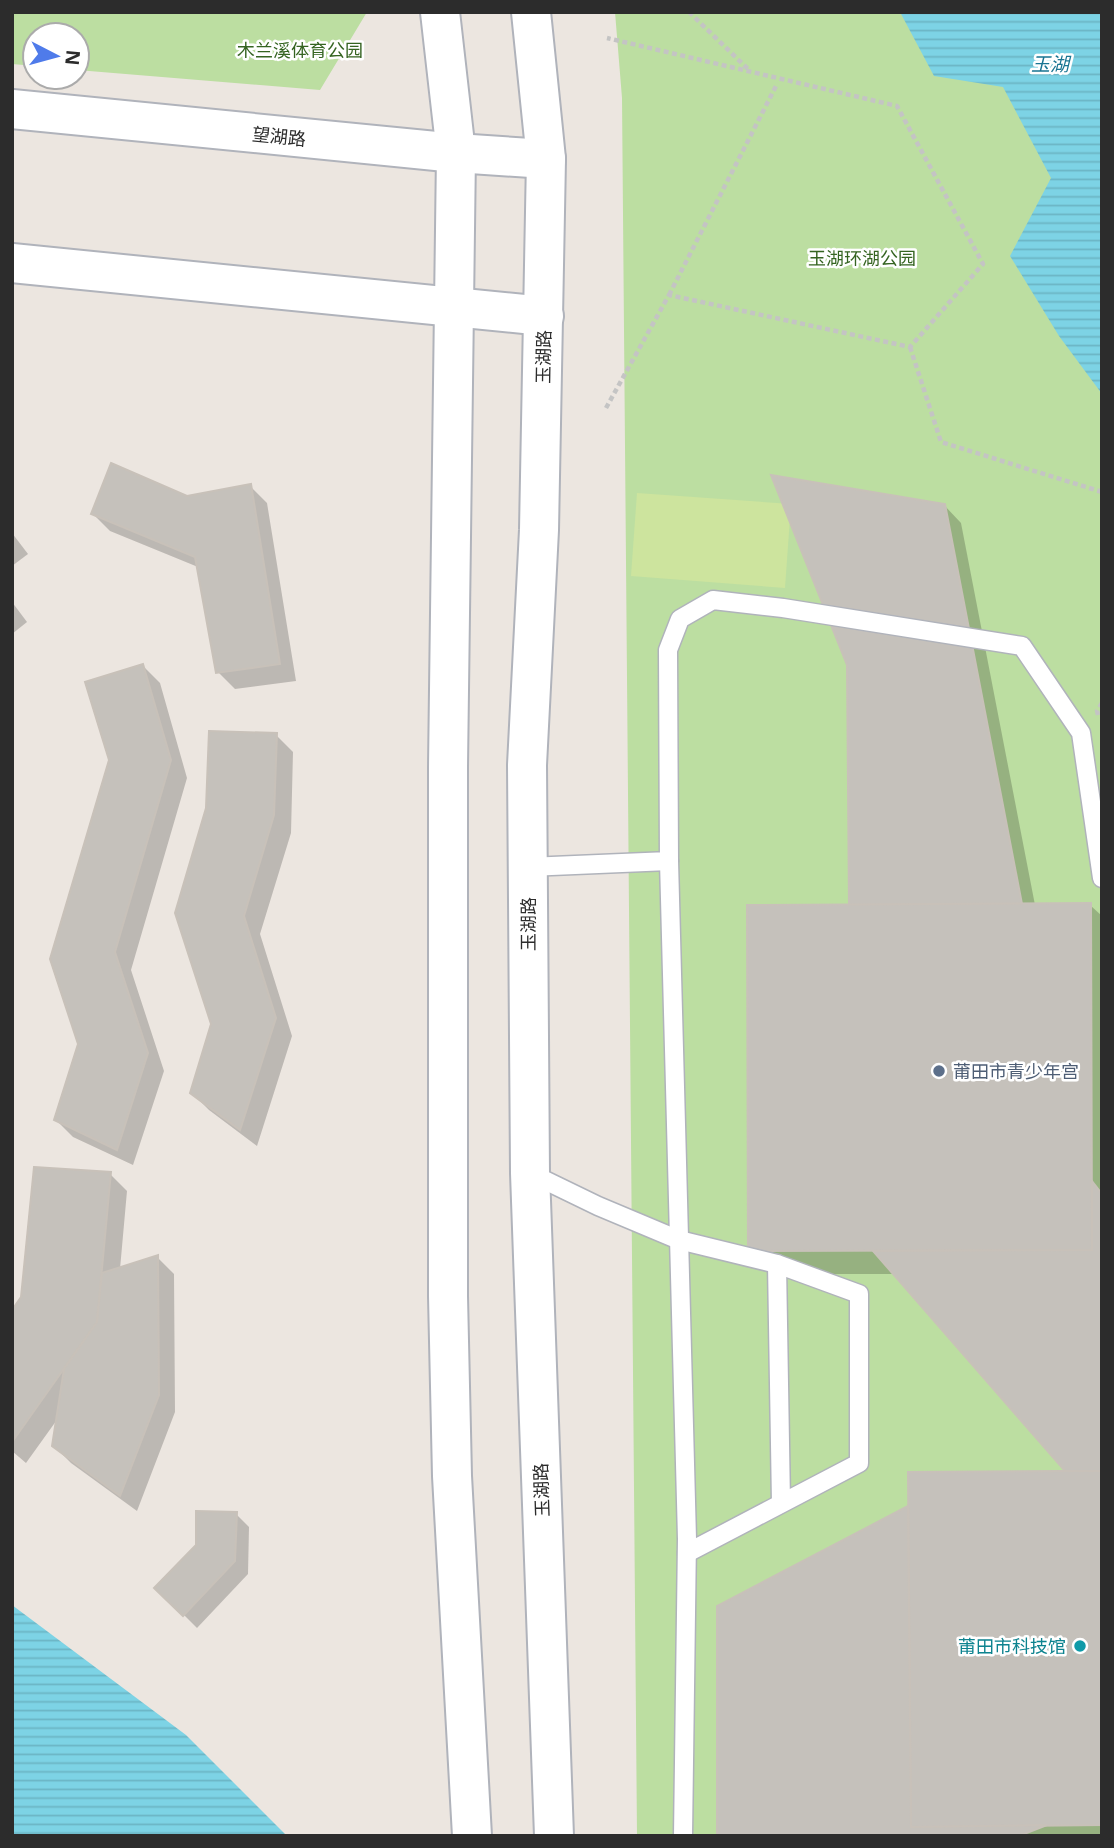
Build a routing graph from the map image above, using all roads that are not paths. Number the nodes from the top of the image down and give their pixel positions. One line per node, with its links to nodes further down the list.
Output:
1 (440, 12): 4 (main road)
2 (531, 12): 5 (main road, 玉湖路)
3 (12, 109): 4 (main road, 望湖路)
4 (456, 153): 5 (main road, 望湖路); 7 (main road)
5 (546, 159): 8 (main road, 玉湖路)
6 (12, 263): 7 (main road)
7 (454, 307): 8 (main road); 17 (main road)
8 (544, 316): 10 (main road, 玉湖路)
9 (669, 861): 10 (lane); 11 (lane); 13 (lane)
10 (528, 867): 12 (main road, 玉湖路)
11 (1102, 878)
12 (530, 1173): 13 (lane); 18 (main road, 玉湖路)
13 (679, 1240): 14 (lane); 16 (lane)
14 (777, 1264): 15 (lane); 15 (lane)
15 (781, 1503): 16 (lane)
16 (687, 1553): 19 (lane)
17 (472, 1836)
18 (554, 1836)
19 (683, 1836)

